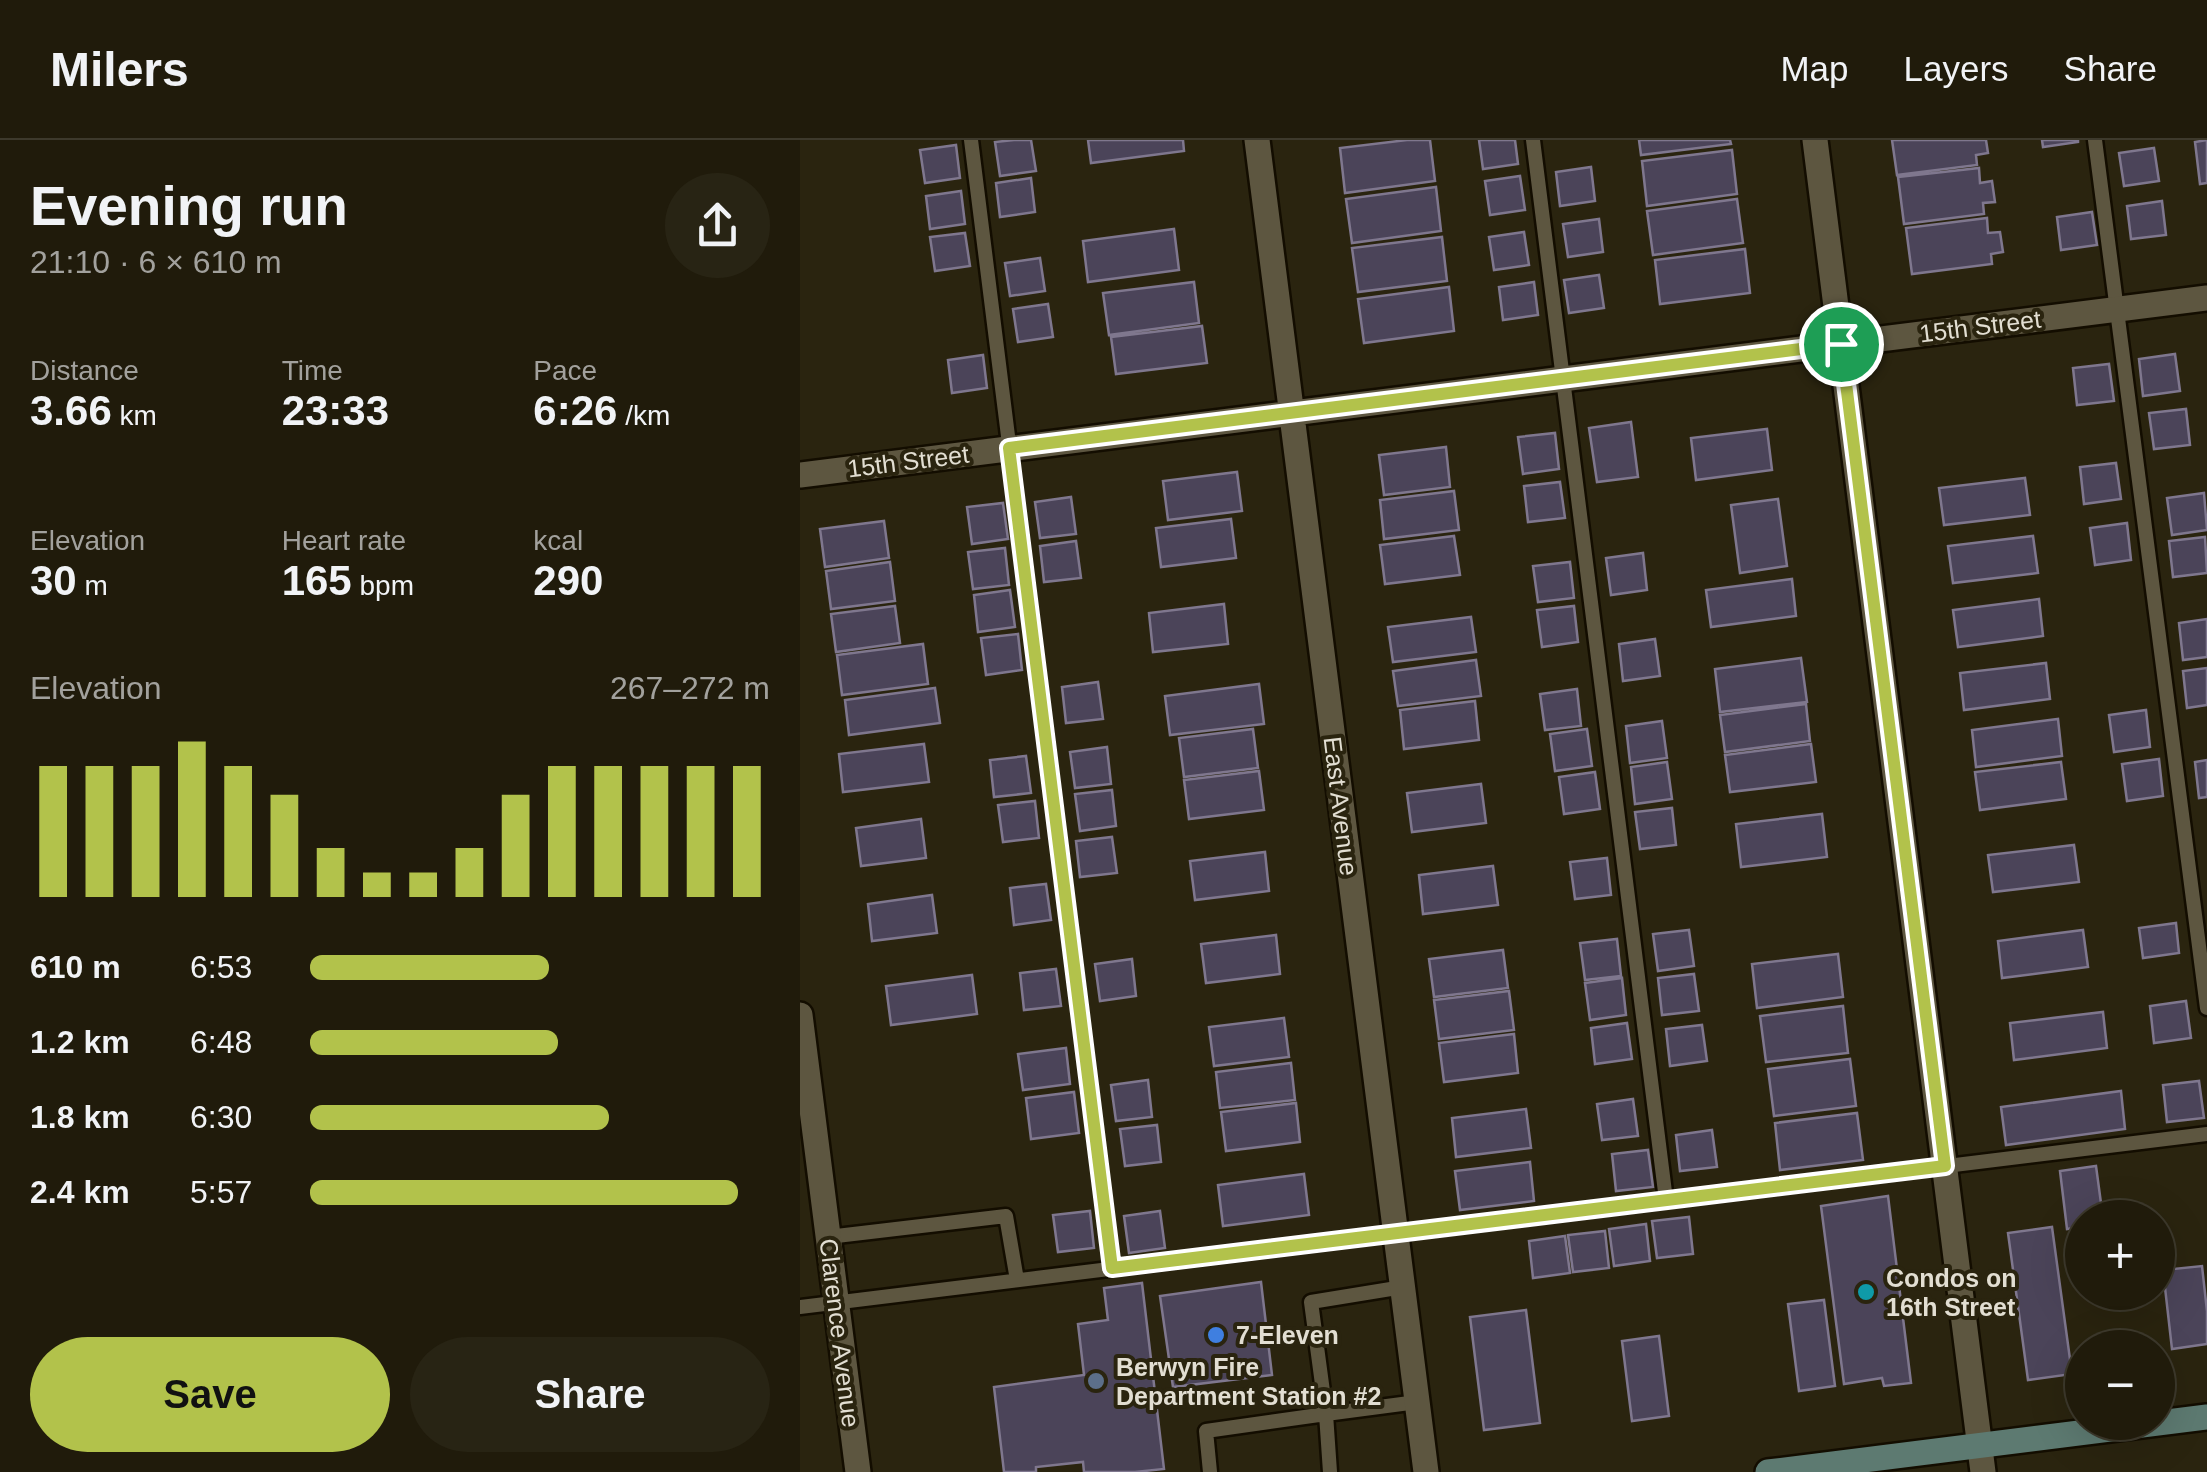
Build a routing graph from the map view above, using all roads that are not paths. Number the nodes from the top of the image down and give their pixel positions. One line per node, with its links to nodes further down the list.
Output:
1 (971, 140): 11 (lane)
2 (1257, 140): 10 (street, East Avenue)
3 (1533, 140): 9 (lane)
4 (1815, 140): 8 (street)
5 (2095, 140): 7 (lane)
6 (2207, 298): 7 (street, 15th Street)
7 (2117, 309): 8 (street, 15th Street); 13 (lane)
8 (1841, 344): 9 (street, 15th Street); 16 (street)
9 (1562, 379): 10 (street, 15th Street); 17 (lane)
10 (1292, 413): 11 (street, 15th Street); 18 (street, East Avenue)
11 (1009, 448): 12 (street, 15th Street); 20 (lane)
12 (800, 475)
13 (2207, 1008)
14 (800, 1016): 19 (street, Clarence Avenue)
15 (2207, 1134): 16 (lane)
16 (1945, 1166): 17 (lane); 28 (street)
17 (1666, 1200): 18 (lane)
18 (1396, 1233): 20 (lane); 22 (street, East Avenue)
19 (828, 1237): 21 (lane); 23 (street, Clarence Avenue)
20 (1112, 1268): 21 (lane)
21 (1017, 1280): 23 (lane)
22 (1403, 1286): 25 (street, East Avenue); 26 (lane)
23 (836, 1302): 24 (lane); 29 (street, Clarence Avenue)
24 (800, 1307)
25 (1417, 1402): 26 (lane); 32 (street, East Avenue)
26 (1326, 1414): 30 (lane); 31 (lane)
27 (2207, 1418): 28 (street)
28 (1980, 1446): 33 (street); 34 (street)
29 (858, 1472)
30 (1210, 1472)
31 (1330, 1472)
32 (1426, 1472)
33 (1768, 1472)
34 (1984, 1472)

